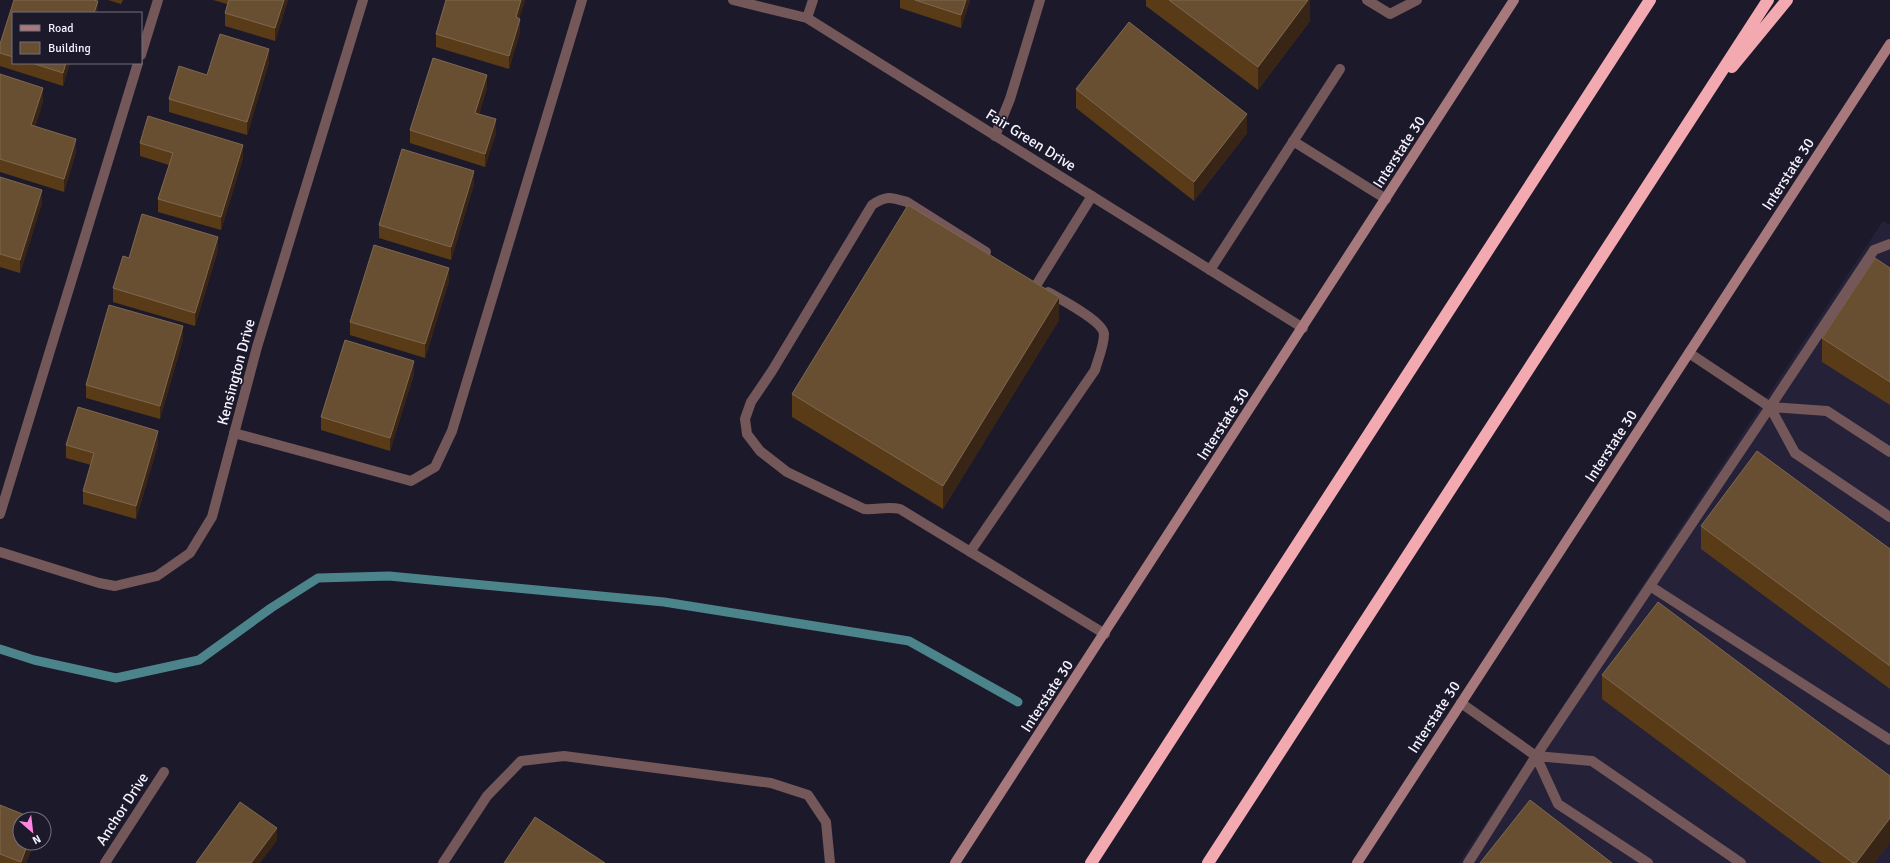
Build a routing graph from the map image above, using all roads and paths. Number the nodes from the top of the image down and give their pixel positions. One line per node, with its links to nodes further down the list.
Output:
1 (158, 0): 15 (street)
2 (363, 0): 29 (street, Kensington Drive)
3 (582, 0): 29 (street)
4 (733, 0): 13 (street, Fair Green Drive)
5 (813, 0): 13 (street)
6 (1040, 0): 19 (street)
7 (1367, 0): 8 (street)
8 (1417, 0)
9 (1514, 0): 22 (main road, Interstate 30)
10 (1650, 0): 45 (highway)
11 (1768, 0): 18 (highway)
12 (1786, 0): 18 (highway)
13 (807, 18): 19 (street, Fair Green Drive)
14 (1890, 44): 27 (main road, Interstate 30)
15 (142, 51)
16 (138, 64): 31 (street)
17 (1340, 69): 20 (street)
18 (1692, 116): 46 (highway)
19 (995, 136): 21 (street, Fair Green Drive)
20 (1293, 141): 22 (street); 25 (street)
21 (1092, 196): 25 (street, Fair Green Drive); 34 (street)
22 (1386, 199): 26 (main road, Interstate 30)
23 (1890, 244): 28 (street)
24 (998, 260): 34 (street)
25 (1210, 270): 26 (street, Fair Green Drive)
26 (1303, 328): 36 (main road, Interstate 30)
27 (1689, 353): 28 (street); 37 (main road, Interstate 30)
28 (1770, 407): 30 (street); 32 (street); 35 (street)
29 (234, 433): 33 (street, Kensington Drive)
30 (1890, 452)
31 (0, 514)
32 (1890, 517)
33 (0, 552)
34 (970, 552): 36 (street)
35 (1650, 586): 38 (street); 39 (street)
36 (1105, 634): 44 (main road, Interstate 30)
37 (1461, 703): 39 (street); 47 (main road, Interstate 30)
38 (1890, 740)
39 (1536, 756): 48 (street); 49 (street); 50 (street)
40 (164, 772): 41 (street, Anchor Drive)
41 (105, 863)
42 (443, 863): 43 (street)
43 (830, 863)
44 (955, 863)
45 (1092, 863)
46 (1208, 863)
47 (1357, 863)
48 (1468, 863)
49 (1648, 863)
50 (1741, 863)

